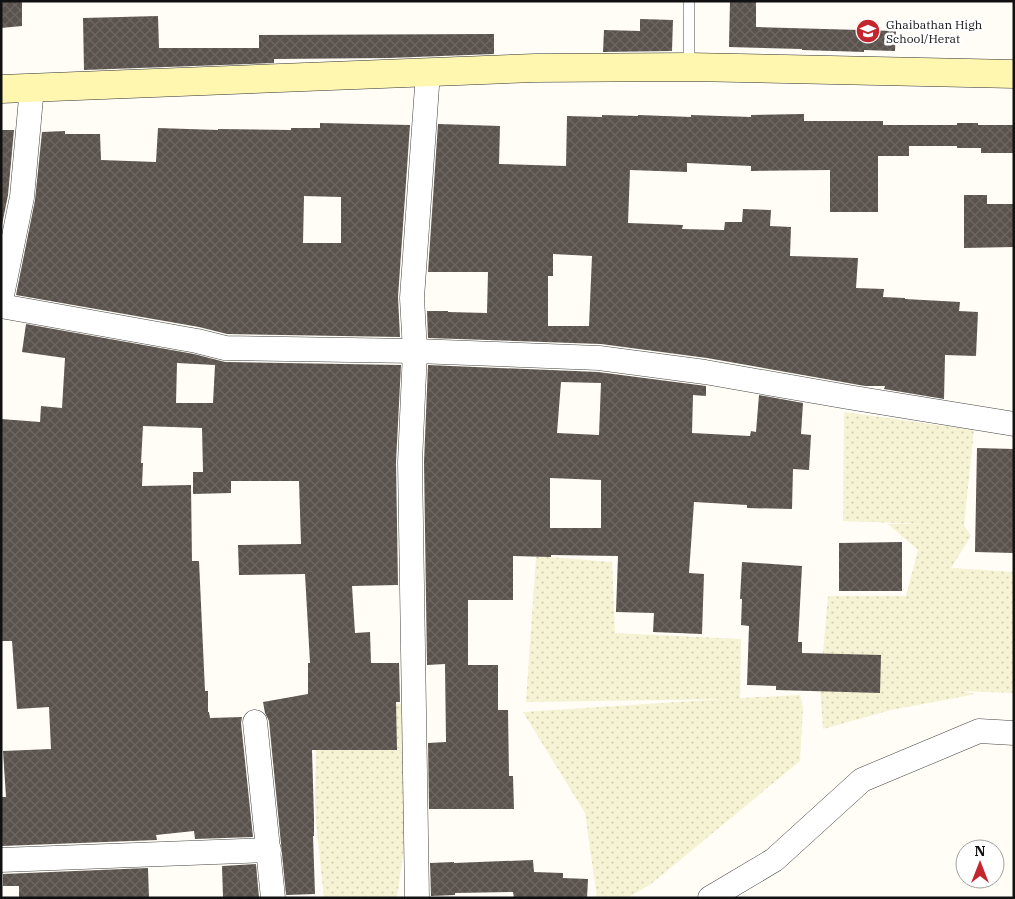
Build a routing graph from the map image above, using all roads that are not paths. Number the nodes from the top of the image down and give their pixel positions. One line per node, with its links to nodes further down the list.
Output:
1 (689, 1): 2 (lane)
2 (689, 67): 3 (street); 4 (street)
3 (428, 72): 5 (street); 9 (street)
4 (1014, 74)
5 (32, 87): 6 (street); 7 (street)
6 (1, 89)
7 (1, 300)
8 (1, 306): 9 (street)
9 (415, 350): 10 (street); 16 (street)
10 (1014, 424)
11 (255, 722): 13 (street)
12 (1014, 733): 17 (street)
13 (269, 850): 14 (street); 15 (street)
14 (1, 860)
15 (273, 898)
16 (417, 898)
17 (710, 898)

